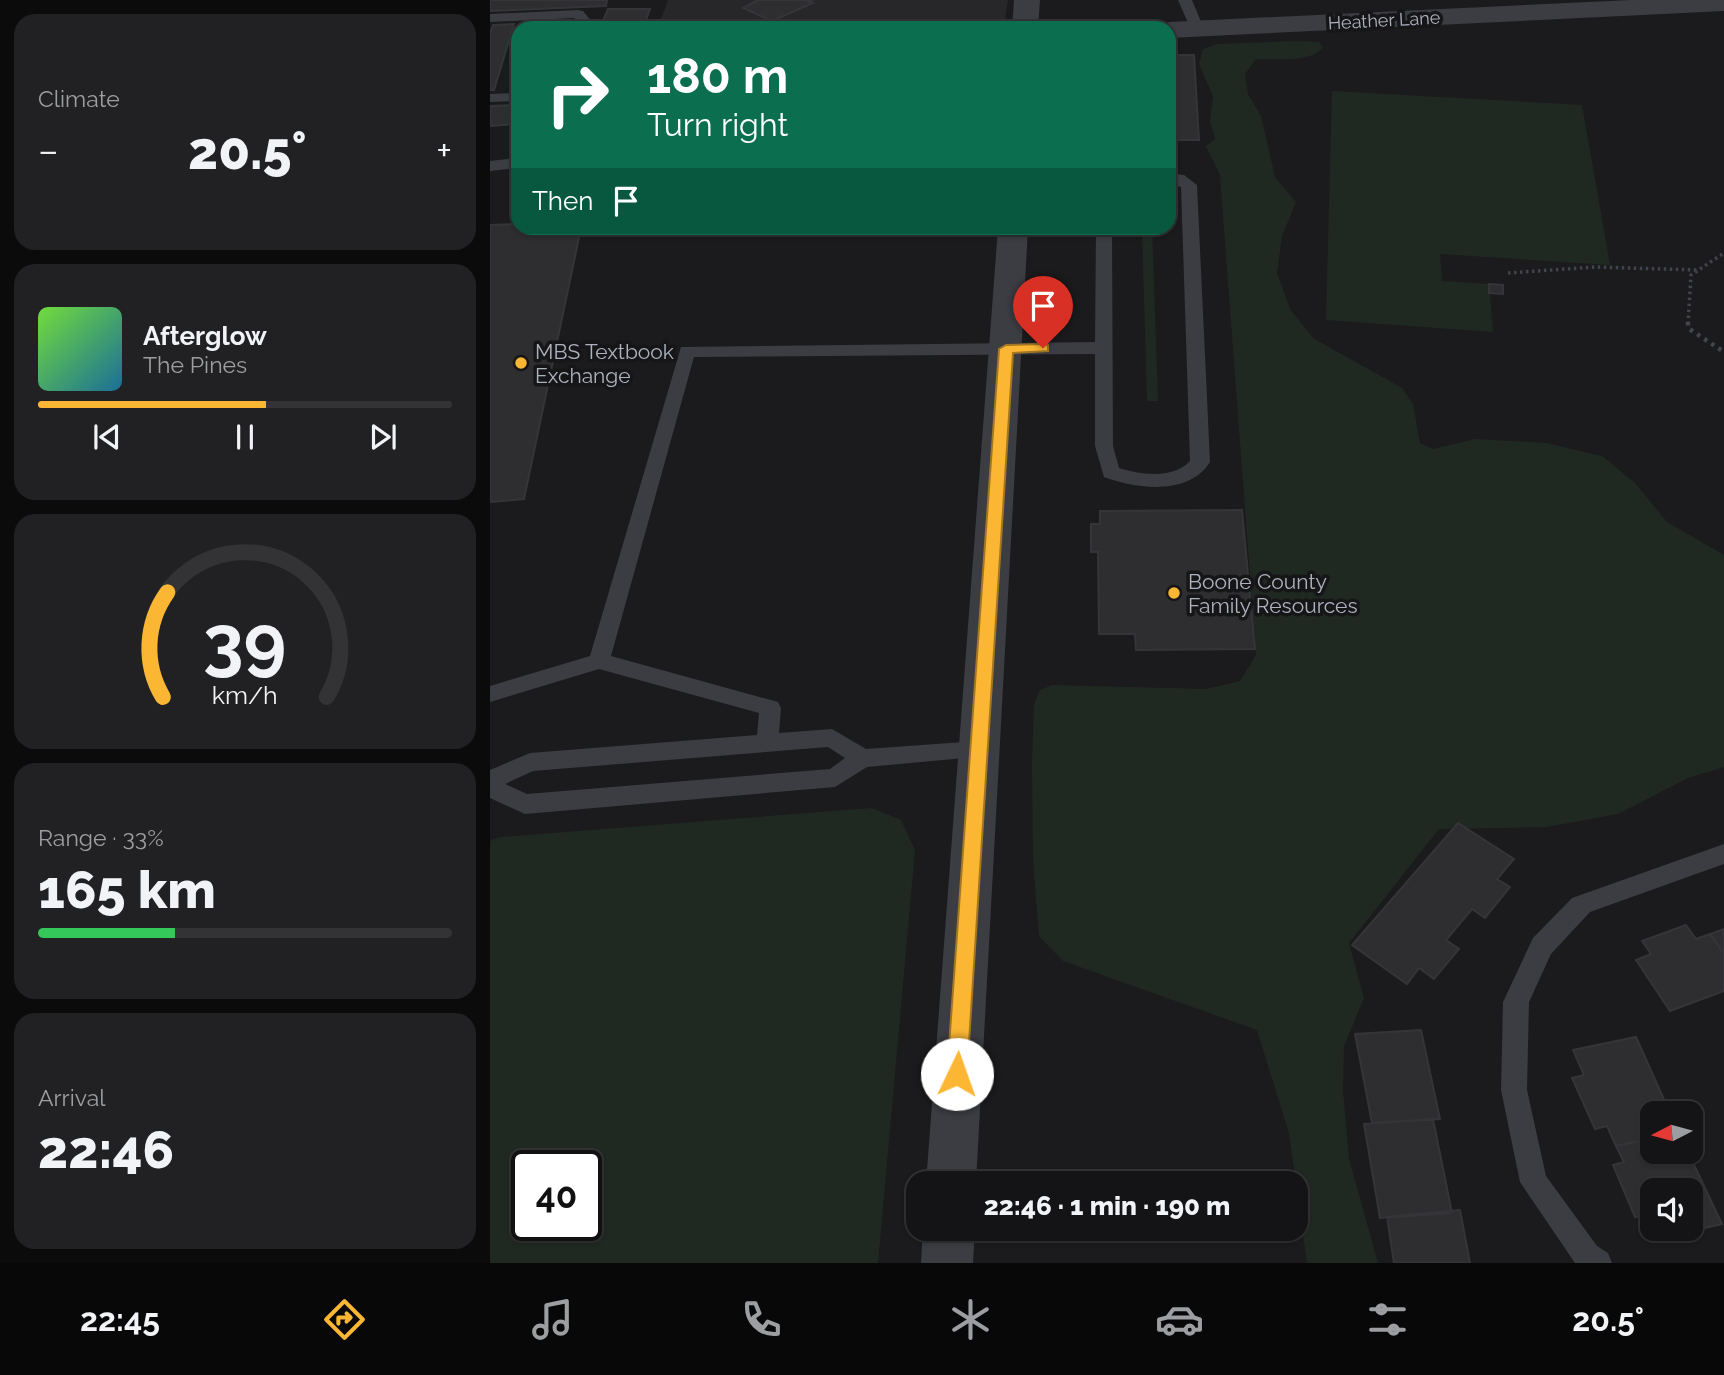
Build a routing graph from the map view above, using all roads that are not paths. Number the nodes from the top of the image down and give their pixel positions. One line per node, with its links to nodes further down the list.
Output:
1 (1027, 0): 6 (street)
2 (1185, 0): 7 (lane)
3 (1724, 3): 7 (street, Heather Lane)
4 (490, 18): 5 (lane)
5 (583, 21)
6 (1026, 21)
7 (1197, 29): 8 (street, Heather Lane)
8 (1176, 30)
9 (511, 97): 10 (lane)
10 (490, 98)
11 (511, 164): 12 (lane)
12 (490, 166)
13 (1176, 178): 16 (lane)
14 (1013, 235): 17 (street)
15 (1104, 235): 16 (lane)
16 (1104, 348): 17 (lane)
17 (1006, 349): 18 (lane); 21 (street)
18 (599, 661): 19 (lane); 20 (lane)
19 (490, 694)
20 (767, 742): 22 (lane); 23 (lane)
21 (978, 750): 22 (lane); 26 (street)
22 (862, 758): 24 (lane)
23 (490, 780)
24 (490, 787)
25 (1724, 854): 29 (lane)
26 (952, 1171)
27 (948, 1241): 28 (street)
28 (947, 1263)
29 (1598, 1263)

